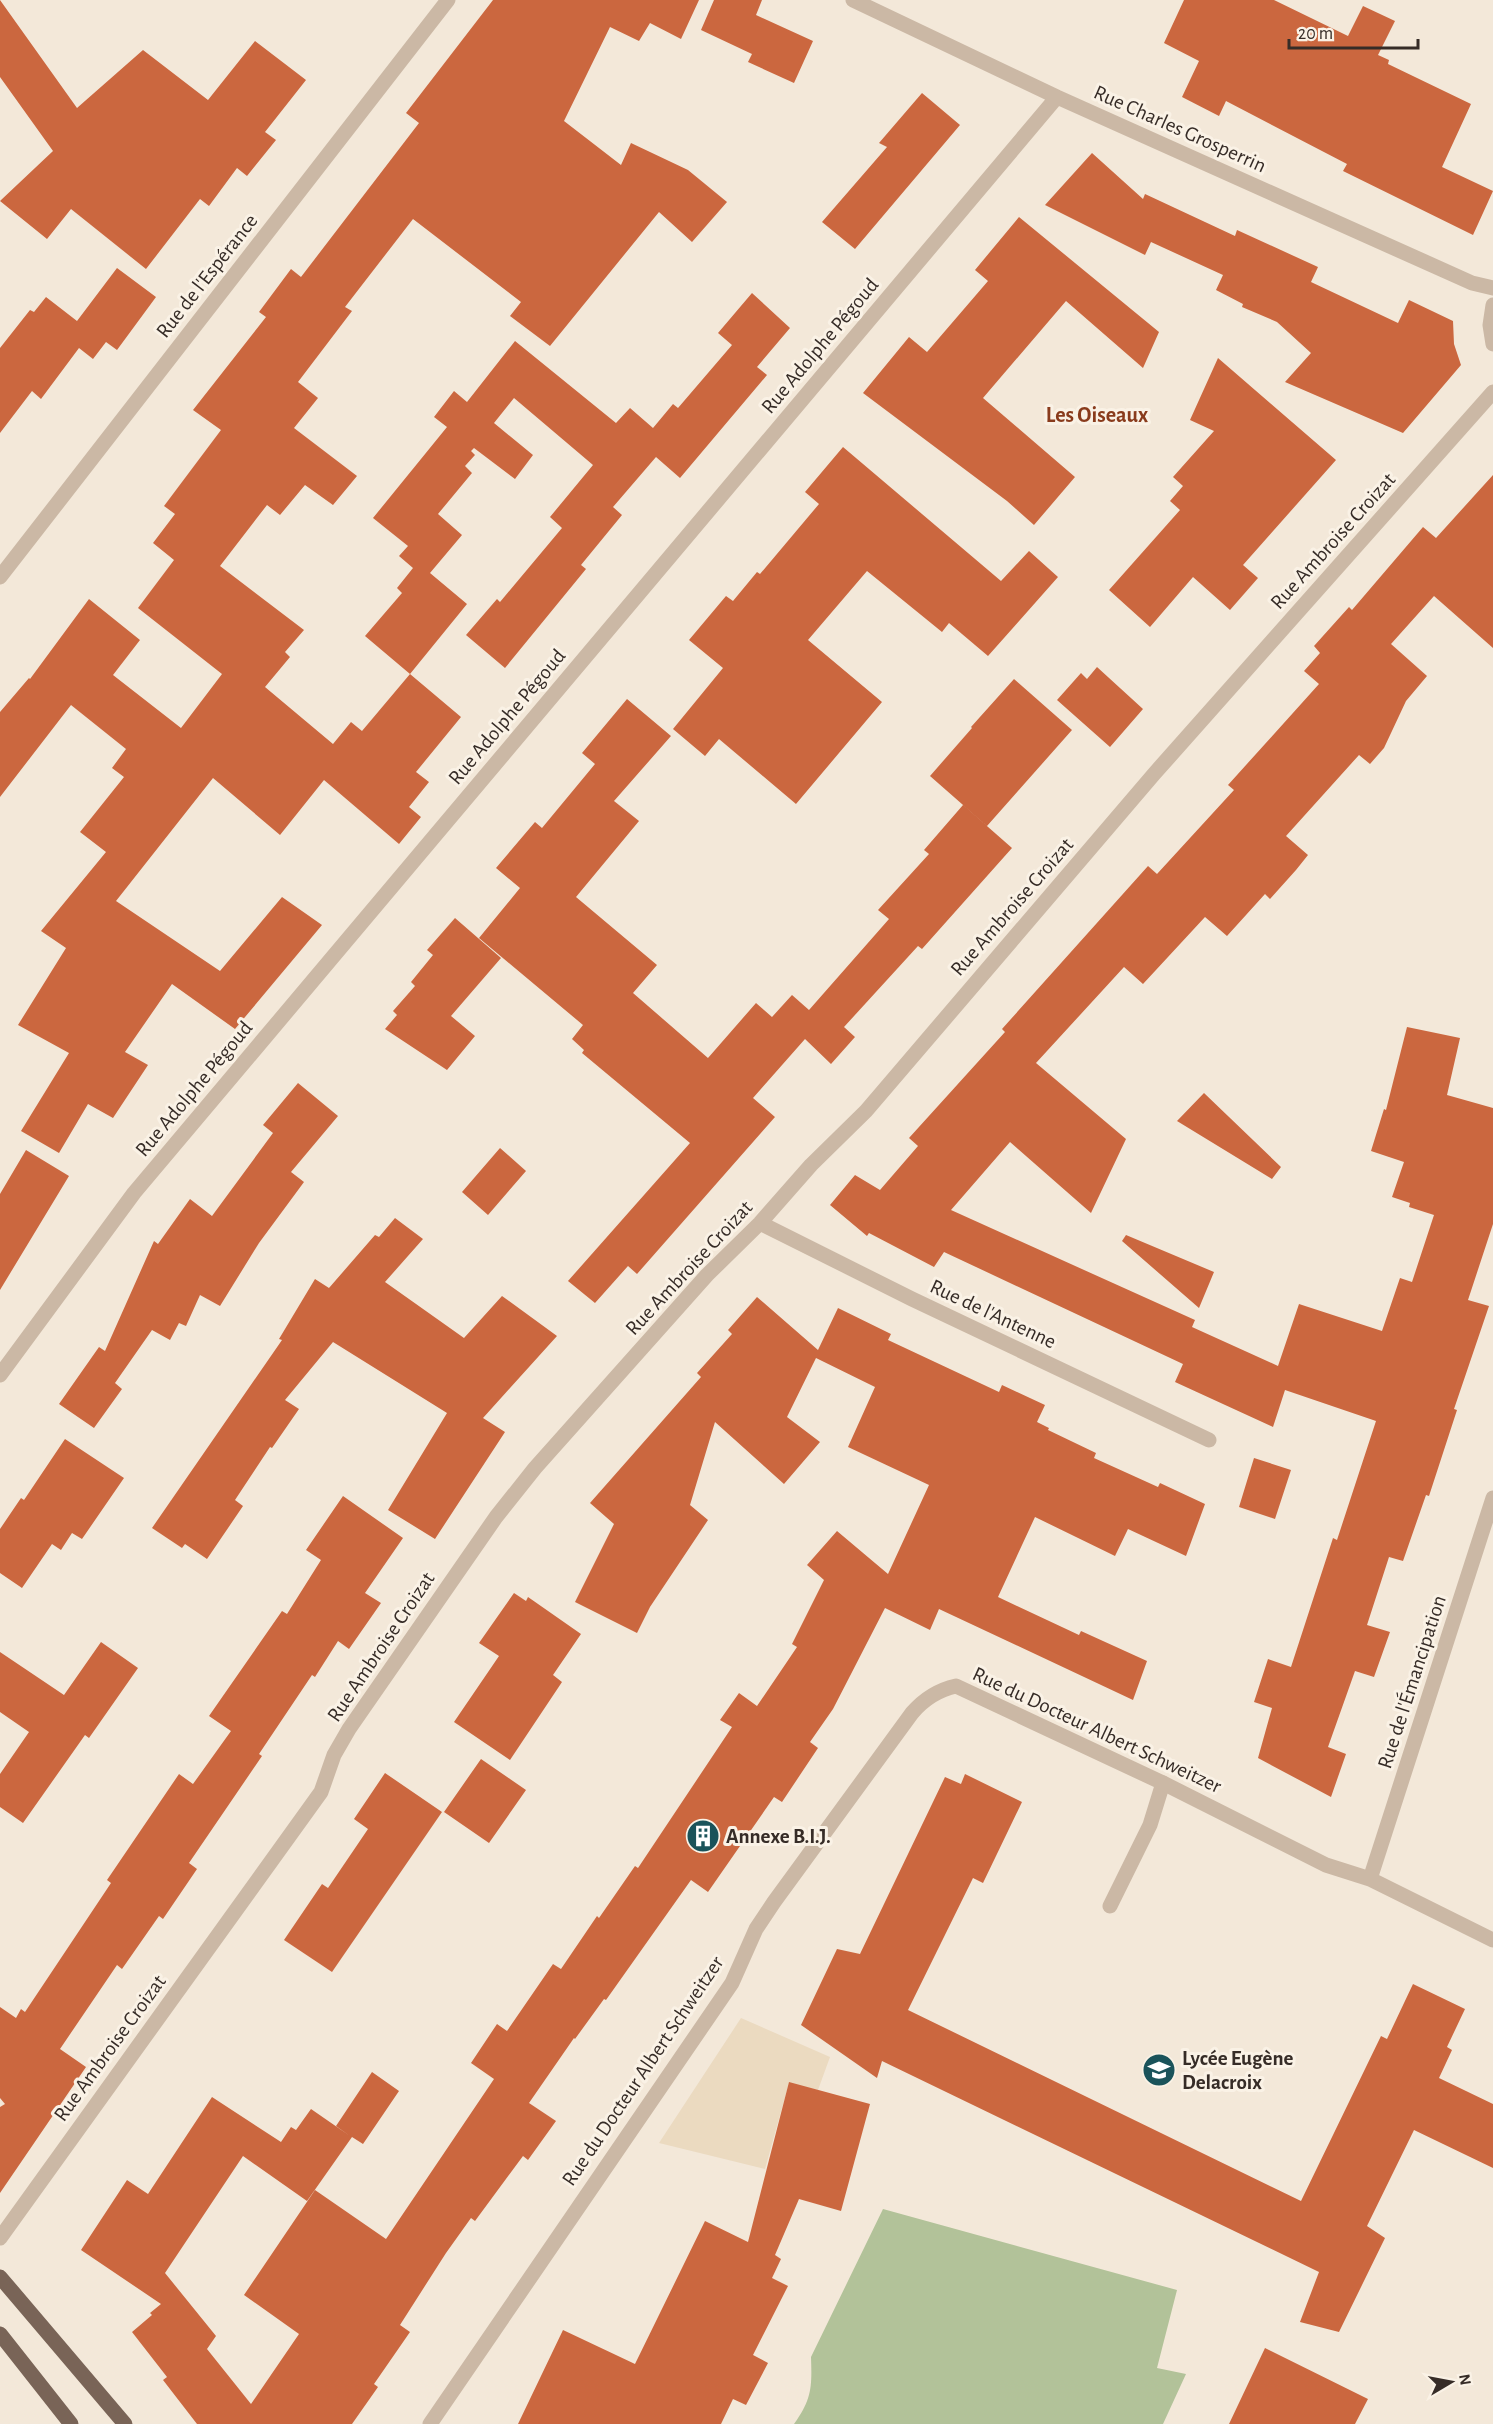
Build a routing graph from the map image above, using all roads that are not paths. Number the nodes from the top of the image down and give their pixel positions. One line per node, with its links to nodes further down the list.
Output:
1 (448, 0): 8 (street, Rue de l'Espérance)
2 (854, 0): 3 (street, Rue Charles Grosperrin)
3 (1057, 96): 4 (street, Rue Charles Grosperrin); 10 (street, Rue Adolphe Pégoud)
4 (1493, 288)
5 (1493, 305): 6 (street)
6 (1493, 345)
7 (1493, 392): 9 (street, Rue Ambroise Croizat)
8 (0, 577)
9 (760, 1223): 11 (street, Rue de l'Antenne); 17 (street, Rue Ambroise Croizat)
10 (0, 1375)
11 (1209, 1440)
12 (1493, 1498): 14 (street, Rue de l'Émancipation)
13 (1162, 1782): 14 (street, Rue du Docteur Albert Schweitzer); 15 (street); 22 (street, Rue du Docteur Albert Schweitzer)
14 (1370, 1879): 16 (street, Rue du Docteur Albert Schweitzer)
15 (1110, 1906)
16 (1493, 1940)
17 (0, 2238)
18 (0, 2277): 21 (main road)
19 (0, 2334): 20 (main road)
20 (71, 2424)
21 (125, 2424)
22 (430, 2424)

